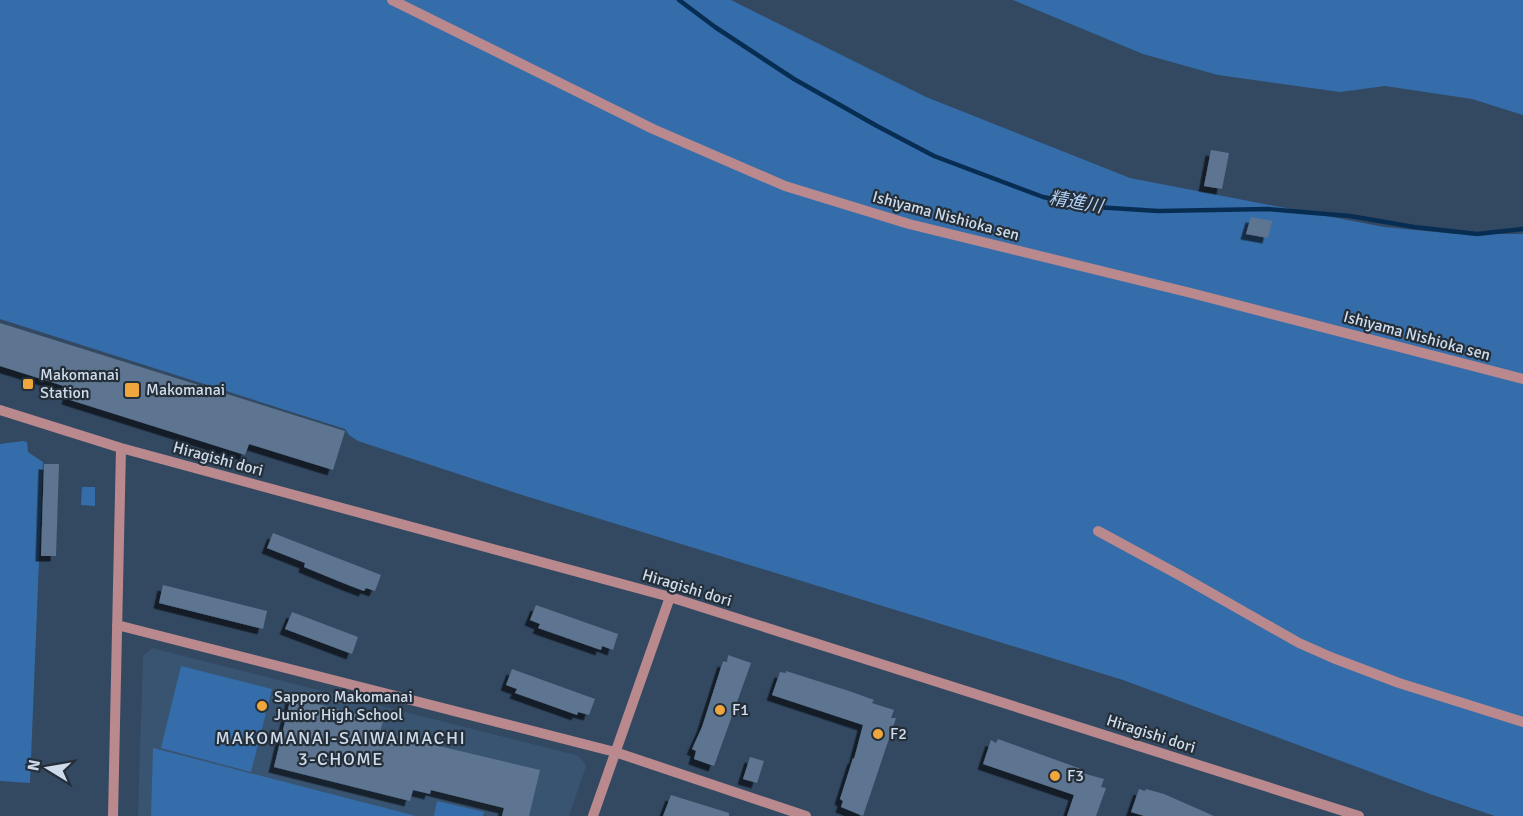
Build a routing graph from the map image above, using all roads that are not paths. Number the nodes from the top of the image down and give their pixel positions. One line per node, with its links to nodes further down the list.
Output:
1 (392, 0): 2 (street, Ishiyama Nishioka sen)
2 (1523, 379)
3 (0, 410): 4 (street, Hiragishi dori)
4 (121, 448): 6 (street, Hiragishi dori); 7 (street)
5 (1098, 531): 8 (street)
6 (670, 597): 9 (street); 13 (street, Hiragishi dori)
7 (117, 625): 9 (street); 10 (street)
8 (1523, 722)
9 (615, 752): 11 (street); 12 (street)
10 (113, 816)
11 (593, 816)
12 (806, 816)
13 (1359, 816)

